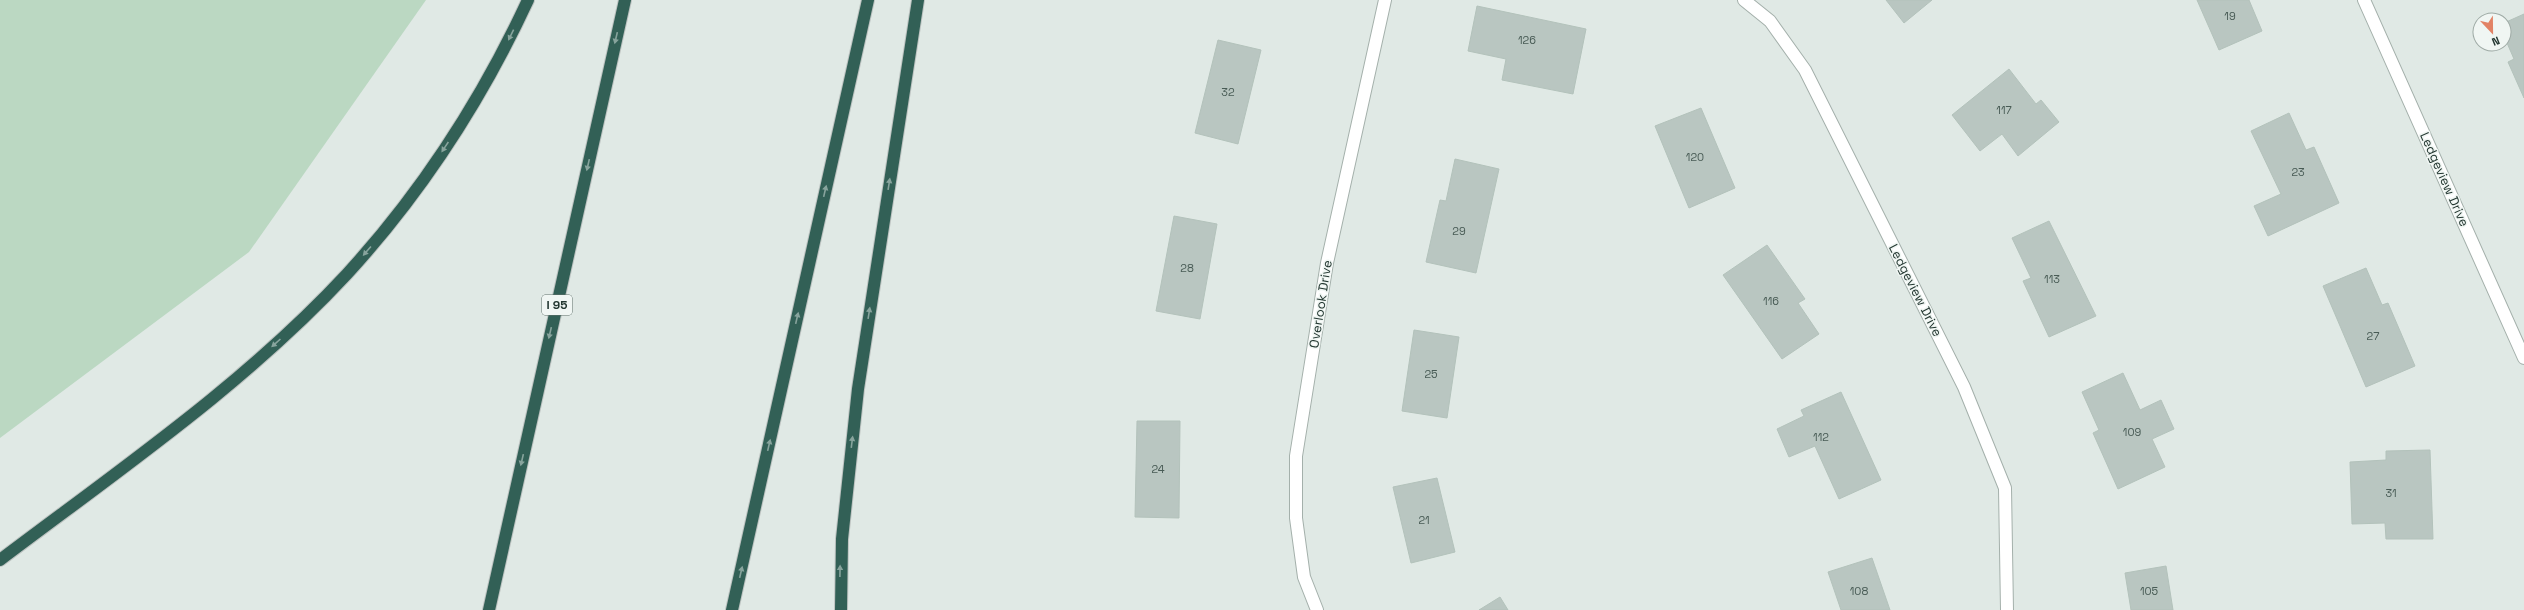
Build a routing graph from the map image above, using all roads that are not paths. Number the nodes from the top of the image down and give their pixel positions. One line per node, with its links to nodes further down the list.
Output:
1 (528, 0): 9 (highway, one-way to 9)
2 (625, 0): 10 (highway, I 95, one-way to 10)
3 (868, 0): 11 (highway, one-way to 3)
4 (918, 0): 12 (highway, one-way to 4)
5 (1384, 0): 13 (street, Overlook Drive)
6 (1744, 0): 14 (street, Ledgeview Drive)
7 (2364, 0): 8 (street, Ledgeview Drive)
8 (2524, 358)
9 (0, 560)
10 (489, 610)
11 (732, 610)
12 (841, 610)
13 (1317, 610)
14 (2007, 610)

